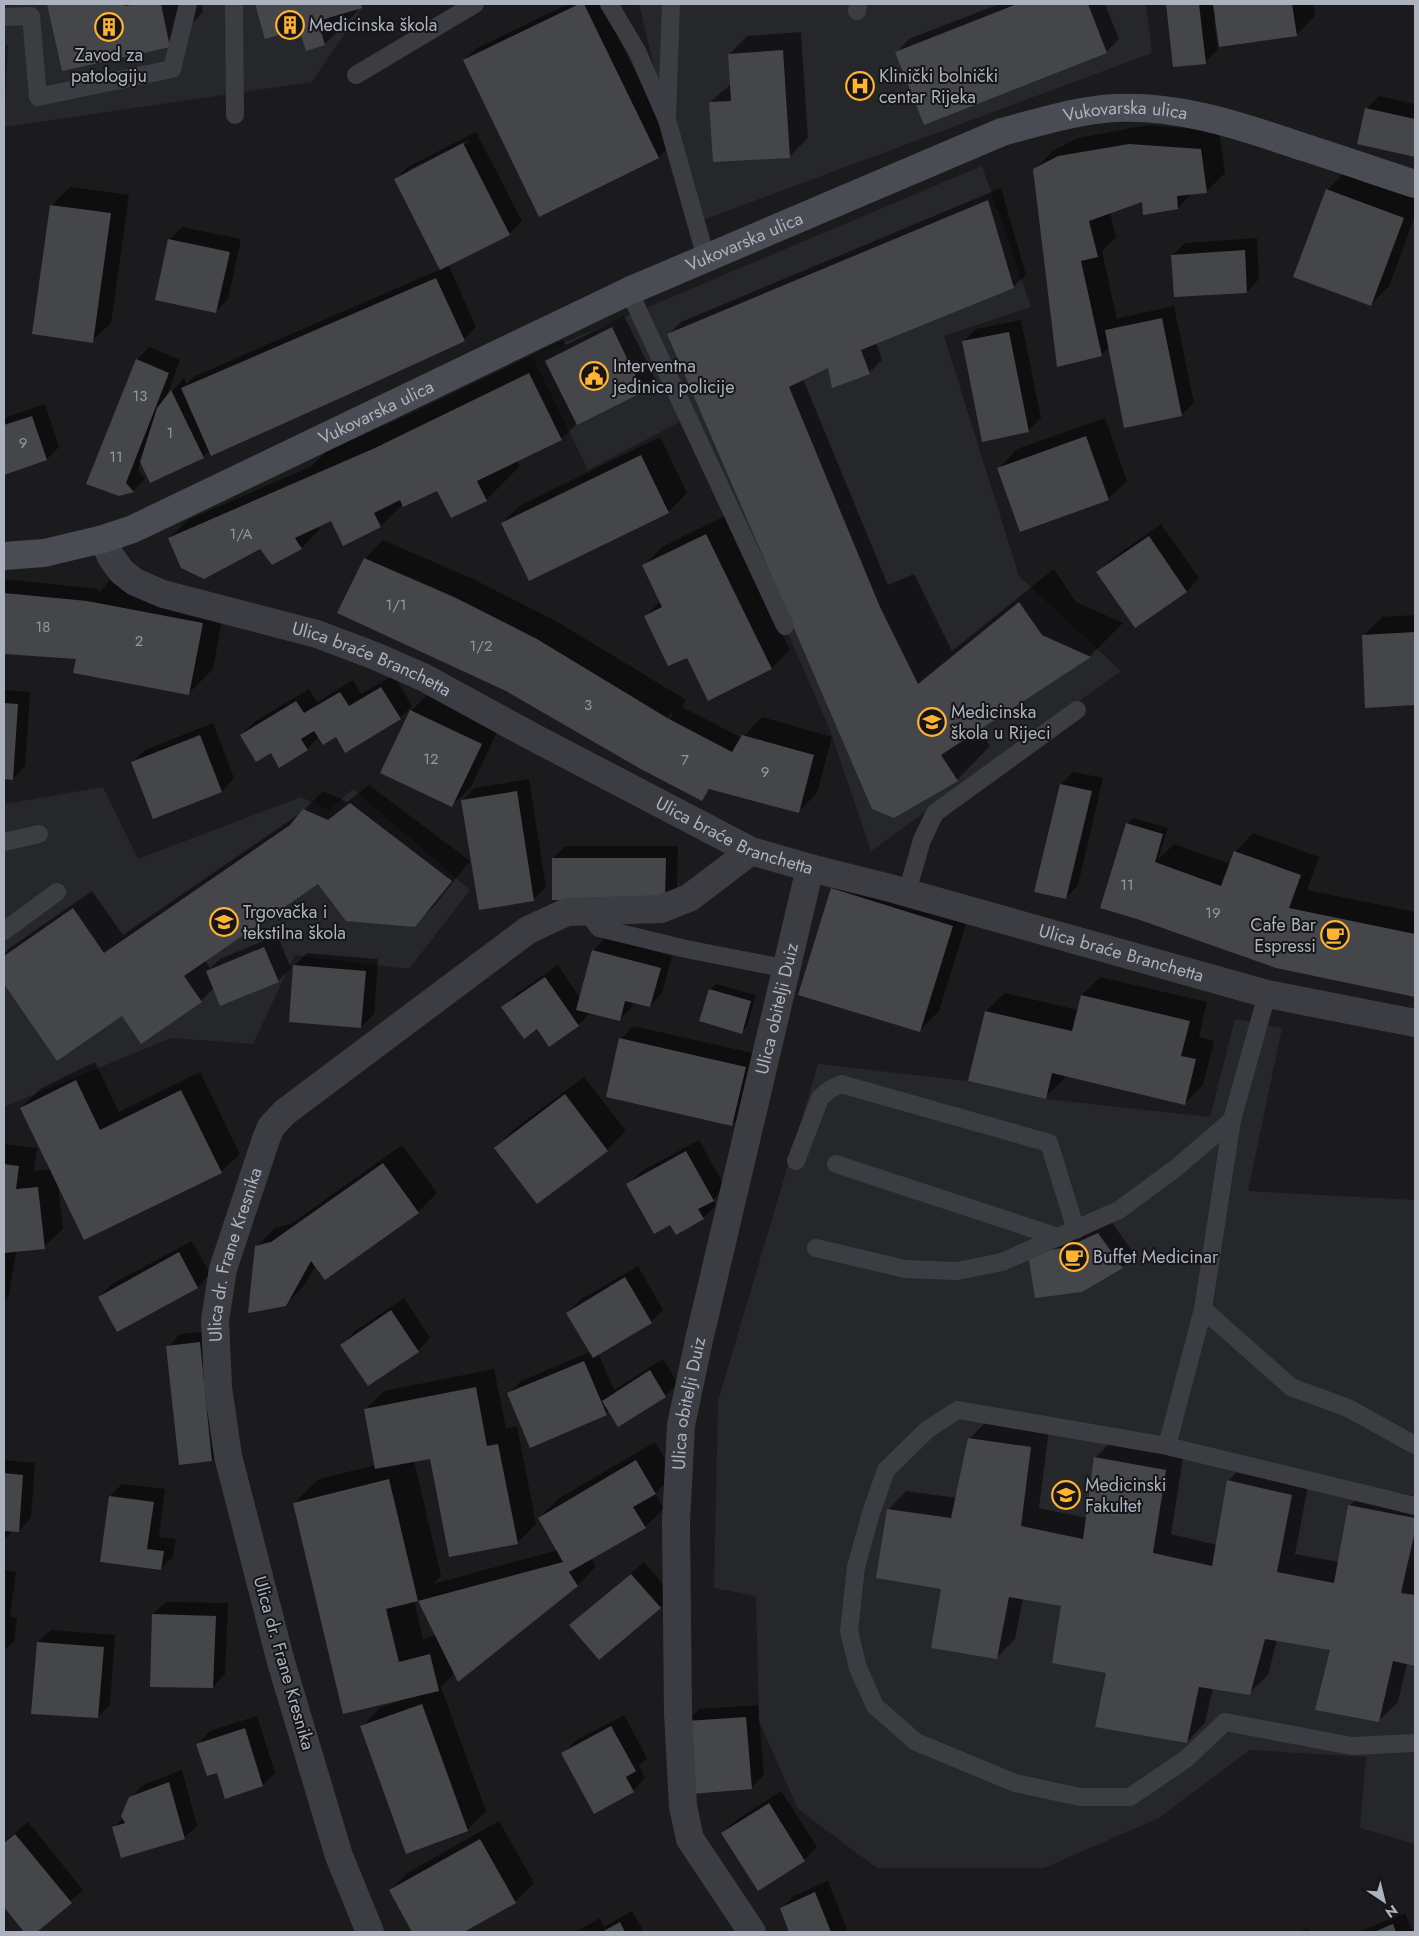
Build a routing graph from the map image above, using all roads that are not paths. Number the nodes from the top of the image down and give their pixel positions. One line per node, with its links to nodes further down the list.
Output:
1 (188, 4): 6 (lane)
2 (234, 4): 8 (lane)
3 (475, 4): 7 (lane)
4 (671, 4): 9 (lane)
5 (613, 7): 9 (lane)
6 (4, 17)
7 (356, 74)
8 (235, 115)
9 (667, 120): 11 (lane)
10 (1415, 184): 11 (main road, Vukovarska ulica)
11 (706, 258): 12 (main road, Vukovarska ulica)
12 (629, 291): 13 (main road, Vukovarska ulica); 15 (lane)
13 (103, 539): 14 (main road, Vukovarska ulica); 19 (street, Ulica braće Branchetta)
14 (4, 556)
15 (785, 626)
16 (1077, 710): 22 (lane)
17 (39, 834): 18 (lane)
18 (4, 842)
19 (751, 850): 20 (street, Ulica braće Branchetta); 23 (street, Ulica dr. Frane Kresnika)
20 (810, 868): 22 (street, Ulica braće Branchetta); 25 (street, Ulica obitelji Duiz)
21 (57, 892): 24 (lane)
22 (906, 892): 26 (street, Ulica braće Branchetta)
23 (591, 912): 25 (lane); 39 (street, Ulica dr. Frane Kresnika)
24 (4, 932)
25 (788, 969): 40 (street, Ulica obitelji Duiz)
26 (1268, 994): 27 (street, Ulica braće Branchetta); 28 (lane)
27 (1415, 1023)
28 (1232, 1120): 31 (lane); 34 (lane)
29 (796, 1161): 31 (lane)
30 (836, 1164): 32 (lane)
31 (1076, 1230): 32 (lane)
32 (1058, 1237): 33 (lane)
33 (816, 1248)
34 (1203, 1309): 35 (lane); 36 (lane)
35 (1415, 1445)
36 (1167, 1446): 37 (lane); 38 (lane)
37 (1415, 1506)
38 (1415, 1743)
39 (370, 1932)
40 (752, 1932)

